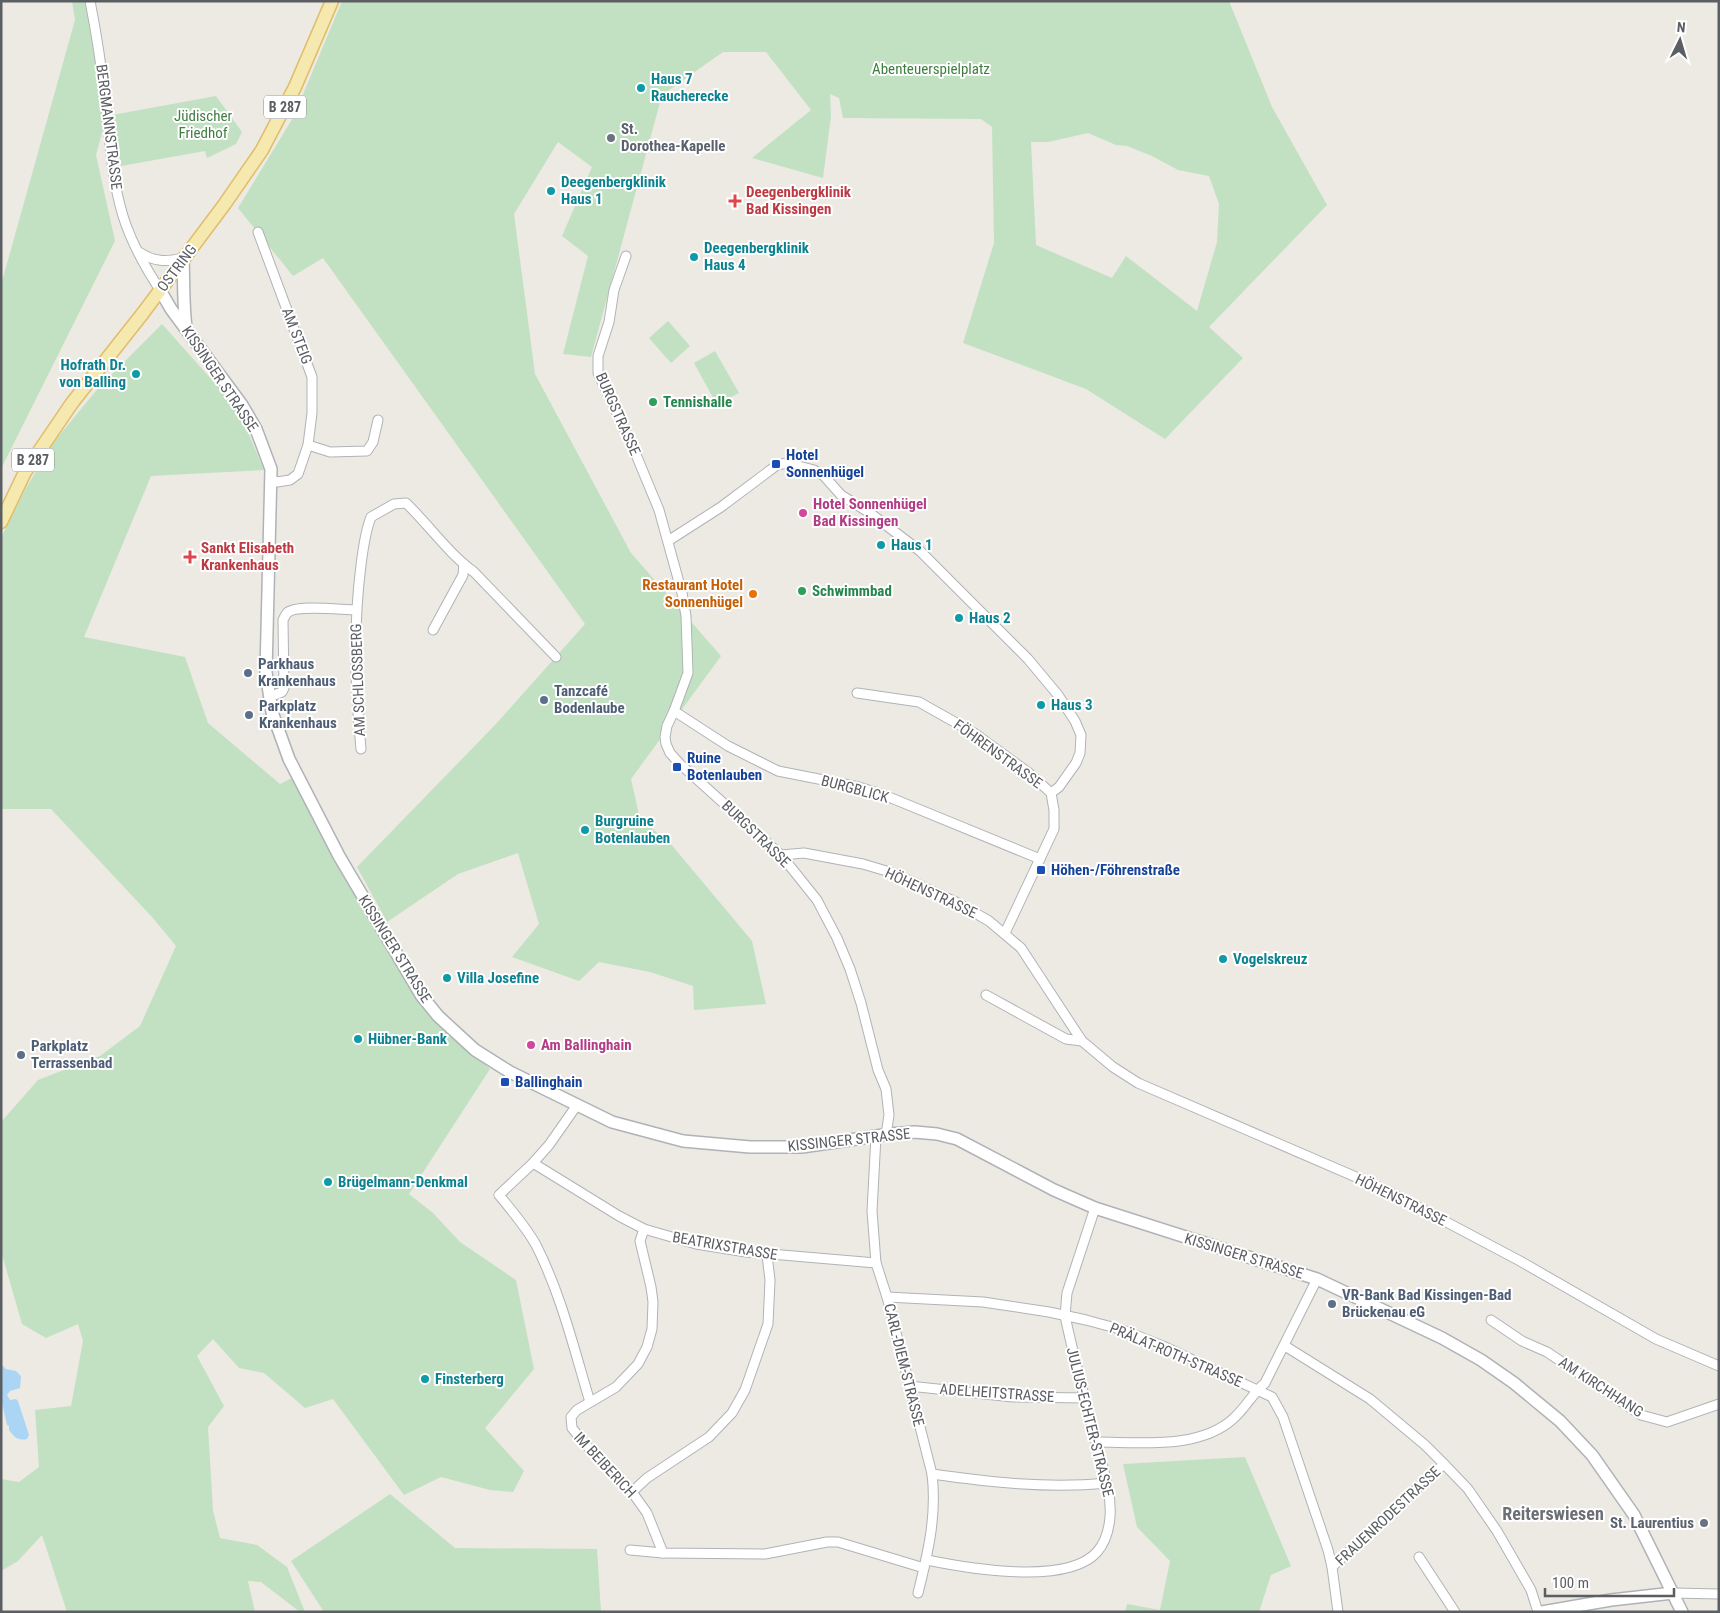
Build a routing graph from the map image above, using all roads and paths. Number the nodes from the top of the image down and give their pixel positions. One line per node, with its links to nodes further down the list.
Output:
1 (90, 1): 4 (street, BERGMANNSTRASSE)
2 (332, 1): 6 (main road, OSTRING / B 287)
3 (258, 232): 10 (street, AM STEIG)
4 (137, 250): 6 (street); 7 (street, BERGMANNSTRASSE)
5 (626, 256): 13 (street, BURGSTRASSE)
6 (183, 258): 7 (main road, OSTRING / B 287); 8 (street)
7 (160, 290): 8 (street, KISSINGER STRASSE); 12 (main road, OSTRING / B 287)
8 (186, 329): 11 (street, KISSINGER STRASSE)
9 (378, 420): 10 (street)
10 (308, 445): 11 (street, AM STEIG)
11 (272, 480): 19 (street, KISSINGER STRASSE)
12 (1, 522)
13 (668, 542): 20 (street, BURGSTRASSE); 22 (street)
14 (464, 564): 15 (street, AM SCHLOSSBERG); 16 (street); 17 (street, AM SCHLOSSBERG)
15 (356, 610): 19 (street, AM SCHLOSSBERG); 21 (street, AM SCHLOSSBERG)
16 (433, 630)
17 (556, 658)
18 (857, 693): 22 (street, FÖHRENSTRASSE)
19 (269, 697): 28 (street, KISSINGER STRASSE)
20 (674, 712): 23 (street, BURGSTRASSE); 24 (street, BURGBLICK)
21 (361, 749)
22 (1051, 793): 24 (street, FÖHRENSTRASSE)
23 (781, 855): 25 (street, HÖHENSTRASSE); 29 (street, BURGSTRASSE)
24 (1040, 859): 25 (street, FÖHRENSTRASSE)
25 (1005, 933): 27 (street, HÖHENSTRASSE)
26 (986, 995): 27 (street, HÖHENSTRASSE)
27 (1082, 1040): 40 (street, HÖHENSTRASSE)
28 (577, 1105): 29 (street, KISSINGER STRASSE); 30 (street)
29 (881, 1135): 31 (street, KISSINGER STRASSE); 34 (street, CARL-DIEM-STRASSE)
30 (533, 1163): 32 (street, BEATRIXSTRASSE); 44 (street)
31 (1095, 1208): 35 (street, KISSINGER STRASSE); 37 (street, JULIUS-ECHTER-STRASSE)
32 (644, 1229): 33 (street, BEATRIXSTRASSE); 44 (street, IM BEIBERICH)
33 (767, 1254): 34 (street, BEATRIXSTRASSE); 50 (street)
34 (876, 1263): 36 (street, CARL-DIEM-STRASSE)
35 (1317, 1279): 39 (street); 57 (street, KISSINGER STRASSE)
36 (886, 1296): 37 (street, PRÄLAT-ROTH-STRASSE); 41 (street, CARL-DIEM-STRASSE)
37 (1065, 1316): 42 (street, PRÄLAT-ROTH-STRASSE); 43 (street, JULIUS-ECHTER-STRASSE)
38 (1490, 1320): 45 (street, AM KIRCHHANG)
39 (1285, 1346): 42 (street); 47 (street)
40 (1719, 1366)
41 (910, 1386): 43 (street, ADELHEITSTRASSE); 48 (street, CARL-DIEM-STRASSE)
42 (1257, 1390): 46 (street); 55 (street, PRÄLAT-ROTH-STRASSE)
43 (1085, 1398): 46 (street, JULIUS-ECHTER-STRASSE)
44 (590, 1402): 50 (street, IM BEIBERICH)
45 (1719, 1404)
46 (1096, 1442): 49 (street, JULIUS-ECHTER-STRASSE)
47 (1444, 1464): 55 (street, FRAUENRODESTRASSE); 61 (street)
48 (932, 1474): 49 (street); 54 (street, CARL-DIEM-STRASSE)
49 (1106, 1483): 54 (street, JULIUS-ECHTER-STRASSE)
50 (632, 1492): 52 (street, IM BEIBERICH)
51 (630, 1550): 52 (street, JULIUS-ECHTER-STRASSE)
52 (663, 1553): 54 (street, JULIUS-ECHTER-STRASSE)
53 (1419, 1557): 60 (street)
54 (926, 1564): 56 (street, CARL-DIEM-STRASSE)
55 (1332, 1567): 59 (street, PRÄLAT-ROTH-STRASSE)
56 (918, 1593)
57 (1672, 1593): 58 (street); 62 (street); 63 (street, KISSINGER STRASSE)
58 (1715, 1594)
59 (1338, 1612)
60 (1455, 1612)
61 (1538, 1612)
62 (1542, 1612)
63 (1682, 1612)

